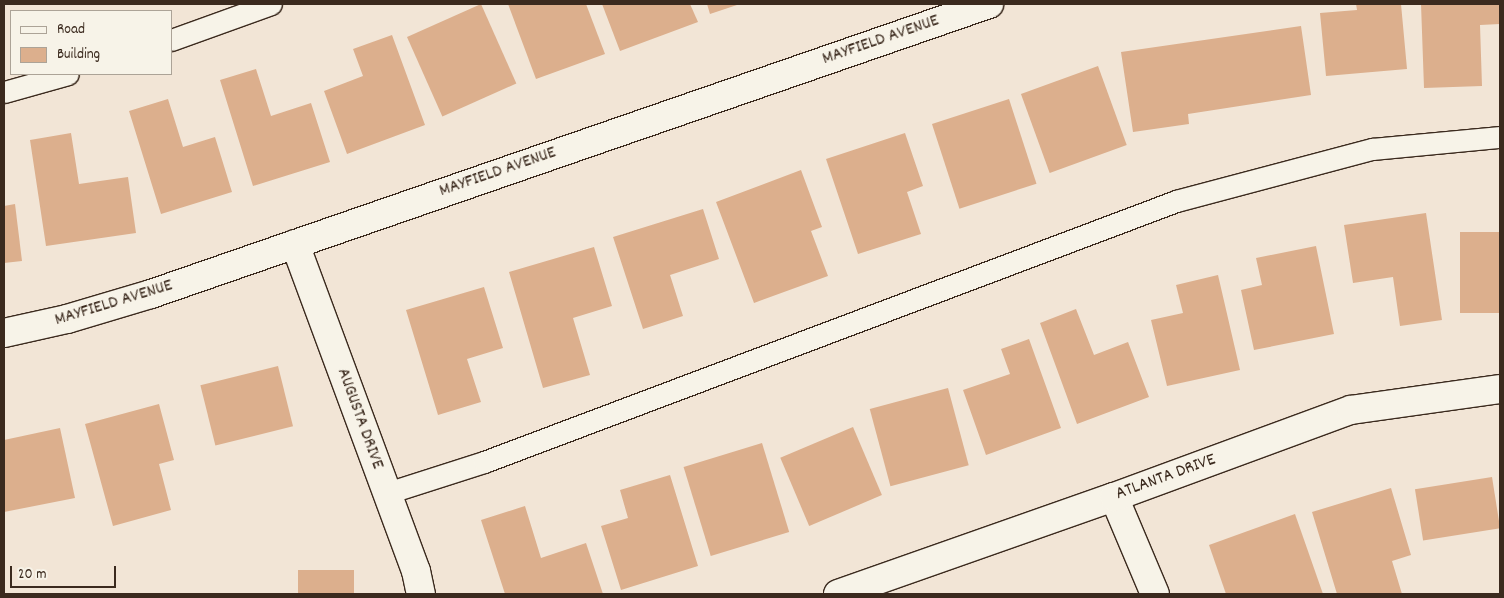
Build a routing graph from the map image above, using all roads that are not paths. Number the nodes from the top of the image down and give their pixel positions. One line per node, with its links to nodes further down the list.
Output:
1 (271, 4): 3 (lane)
2 (989, 4): 7 (street, MAYFIELD AVENUE)
3 (172, 40)
4 (64, 75): 5 (lane)
5 (4, 92)
6 (1500, 137): 10 (lane)
7 (295, 244): 8 (street, MAYFIELD AVENUE); 10 (street, AUGUSTA DRIVE)
8 (4, 333)
9 (1500, 388): 11 (street, ATLANTA DRIVE)
10 (387, 493): 12 (street, AUGUSTA DRIVE)
11 (1114, 497): 13 (street, ATLANTA DRIVE); 14 (street)
12 (421, 594)
13 (838, 594)
14 (1155, 594)

